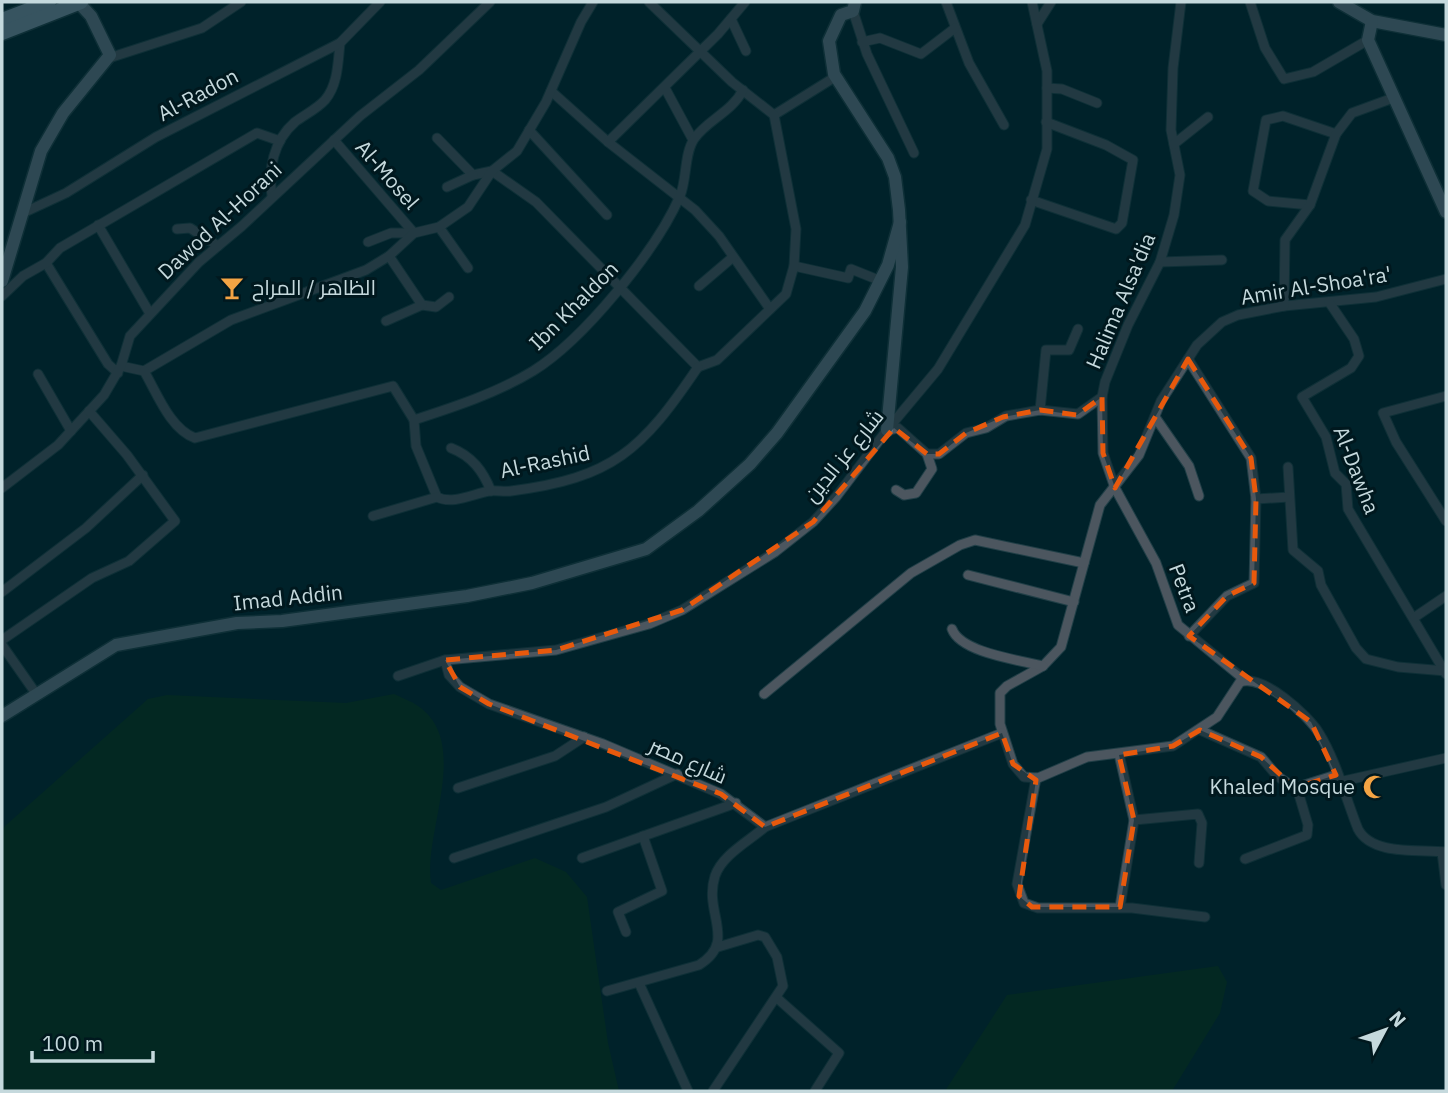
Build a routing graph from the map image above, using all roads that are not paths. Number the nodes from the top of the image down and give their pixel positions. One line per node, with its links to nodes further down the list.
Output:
1 (49, 2): 17 (main road)
2 (82, 2): 21 (main road); 28 (street)
3 (241, 2): 28 (street)
4 (380, 2): 25 (street, Al-Radon)
5 (490, 2): 43 (street, Dawod Al-Horani)
6 (593, 2): 33 (street)
7 (649, 2): 27 (street)
8 (745, 2): 16 (street)
9 (946, 2): 20 (street)
10 (1032, 2): 19 (street, شارع عز الدين)
11 (1051, 2): 19 (street)
12 (1181, 2): 47 (street, Halima Alsa'dia)
13 (1250, 2): 23 (street)
14 (1342, 2): 18 (street)
15 (854, 7): 24 (street); 29 (street)
16 (731, 19): 26 (street); 27 (street)
17 (2, 20)
18 (1373, 21): 22 (street); 23 (street)
19 (1037, 24): 31 (street, شارع عز الدين)
20 (955, 28): 24 (street); 39 (street)
21 (2, 33)
22 (1446, 35)
23 (1368, 40): 34 (street)
24 (862, 42): 48 (street)
25 (340, 43): 45 (street); 56 (street, Al-Radon)
26 (746, 51)
27 (700, 52): 30 (street); 32 (street)
28 (109, 58): 56 (street)
29 (835, 77): 36 (street); 59 (street)
30 (665, 88): 44 (street); 46 (street)
31 (1047, 88): 35 (street); 38 (street, شارع عز الدين)
32 (743, 90): 36 (street); 44 (street)
33 (551, 91): 40 (street); 46 (street)
34 (1393, 98): 41 (street); 57 (street)
35 (1097, 103)
36 (774, 115): 71 (street)
37 (1208, 117): 47 (street)
38 (1046, 122): 54 (street, شارع عز الدين); 54 (street)
39 (1004, 125)
40 (529, 130): 49 (street); 58 (street)
41 (1336, 134): 55 (street); 55 (street)
42 (437, 138): 50 (street)
43 (334, 140): 52 (street, Dawod Al-Horani); 63 (street, Al-Mosel)
44 (693, 140): 53 (street, Ibn Khaldon)
45 (279, 141): 52 (street); 60 (street)
46 (608, 142): 53 (street)
47 (1174, 144): 69 (street, Halima Alsa'dia)
48 (914, 153)
49 (492, 171): 50 (street); 61 (street); 77 (street)
50 (472, 175): 51 (street)
51 (447, 187)
52 (272, 196): 65 (street, Dawod Al-Horani)
53 (679, 198): 67 (street); 77 (street, Ibn Khaldon)
54 (1031, 201): 98 (street, شارع عز الدين)
55 (1310, 205): 82 (street)
56 (25, 212): 74 (street)
57 (1446, 212)
58 (607, 215)
59 (900, 222): 75 (street, Imad Addin); 98 (street)
60 (98, 225): 70 (street); 84 (street)
61 (439, 227): 63 (street); 72 (street)
62 (177, 229): 65 (street)
63 (414, 233): 64 (street); 66 (street)
64 (368, 242)
65 (218, 246): 84 (street, Dawod Al-Horani)
66 (389, 257): 81 (street); 90 (street)
67 (733, 257): 76 (street); 83 (street)
68 (1223, 260): 69 (street)
69 (1160, 262): 93 (street, Halima Alsa'dia)
70 (46, 263): 78 (street); 89 (street)
71 (794, 266): 75 (street); 83 (street)
72 (468, 268)
73 (1446, 279): 80 (street, Amir Al-Shoa'ra')
74 (2, 281)
75 (881, 281): 129 (street, Imad Addin)
76 (699, 286)
77 (620, 288): 88 (street); 97 (street, Ibn Khaldon)
78 (2, 296)
79 (449, 297): 81 (street)
80 (1329, 302): 82 (street, Amir Al-Shoa'ra'); 119 (street, Al-Dawha)
81 (422, 305): 85 (street)
82 (1284, 306): 87 (street, Amir Al-Shoa'ra')
83 (770, 309): 88 (street)
84 (149, 312): 89 (street, Dawod Al-Horani)
85 (386, 321)
86 (1078, 329): 94 (street)
87 (1188, 359): 96 (street, Amir Al-Shoa'ra'); 111 (street)
88 (698, 367): 107 (street, Al-Rashid)
89 (120, 370): 90 (street); 95 (street, Dawod Al-Horani)
90 (144, 371): 97 (street)
91 (37, 374): 99 (street)
92 (1446, 396): 113 (street)
93 (1102, 397): 94 (street); 105 (street, Halima Alsa'dia)
94 (1040, 410): 101 (street)
95 (89, 411): 99 (street, Dawod Al-Horani); 103 (street)
96 (1155, 417): 105 (street, Amir Al-Shoa'ra'); 108 (street)
97 (414, 420): 109 (street)
98 (887, 430): 101 (street); 123 (street, شارع عز الدين)
99 (71, 431): 104 (street, Dawod Al-Horani)
100 (452, 447): 107 (street)
101 (927, 454): 106 (street)
102 (1288, 467): 110 (street)
103 (143, 475): 116 (street); 122 (street)
104 (2, 488)
105 (1115, 488): 114 (street, Amir Al-Shoa'ra'); 121 (street, Petra)
106 (896, 490)
107 (491, 491): 109 (street, Al-Rashid)
108 (1199, 496)
109 (438, 497): 112 (street, Al-Rashid)
110 (1289, 497): 111 (street); 125 (street)
111 (1256, 499): 121 (street)
112 (373, 516)
113 (1446, 521)
114 (1084, 563): 118 (street, Amir Al-Shoa'ra'); 128 (street)
115 (968, 575): 118 (street)
116 (2, 592)
117 (1446, 596): 119 (street)
118 (1074, 603): 124 (street, Amir Al-Shoa'ra')
119 (1415, 617): 125 (street, Al-Dawha)
120 (953, 629): 124 (street)
121 (1189, 636): 127 (street, Petra)
122 (2, 643): 129 (street)
123 (445, 660): 126 (street, شارع عز الدين); 133 (street, شارع مصر)
124 (1043, 666): 132 (street)
125 (1446, 672)
126 (398, 676)
127 (1245, 680): 131 (street); 138 (street, Petra)
128 (764, 694)
129 (37, 695): 130 (street, Imad Addin)
130 (2, 716)
131 (1200, 730): 134 (street); 140 (street)
132 (1002, 733): 137 (street); 143 (street)
133 (584, 737): 136 (street, شارع مصر); 139 (street)
134 (1119, 754): 137 (street); 142 (street)
135 (1446, 758): 138 (street)
136 (677, 774): 141 (street, شارع مصر); 146 (street)
137 (1036, 778): 151 (street)
138 (1337, 778): 140 (street); 145 (street, Petra)
139 (458, 788)
140 (1297, 788): 148 (street)
141 (736, 803): 143 (street, شارع مصر); 144 (street)
142 (1134, 820): 149 (street); 151 (street)
143 (765, 827): 154 (street)
144 (643, 836): 147 (street); 153 (street)
145 (1444, 852): 150 (street)
146 (454, 858)
147 (582, 858)
148 (1245, 859)
149 (1199, 863)
150 (1446, 885)
151 (1119, 908): 152 (street)
152 (1205, 917)
153 (626, 932)
154 (718, 947): 155 (street); 157 (street)
155 (639, 983): 156 (street); 158 (street)
156 (607, 991)
157 (778, 998): 159 (street); 160 (street)
158 (688, 1091)
159 (713, 1091)
160 (815, 1091)

